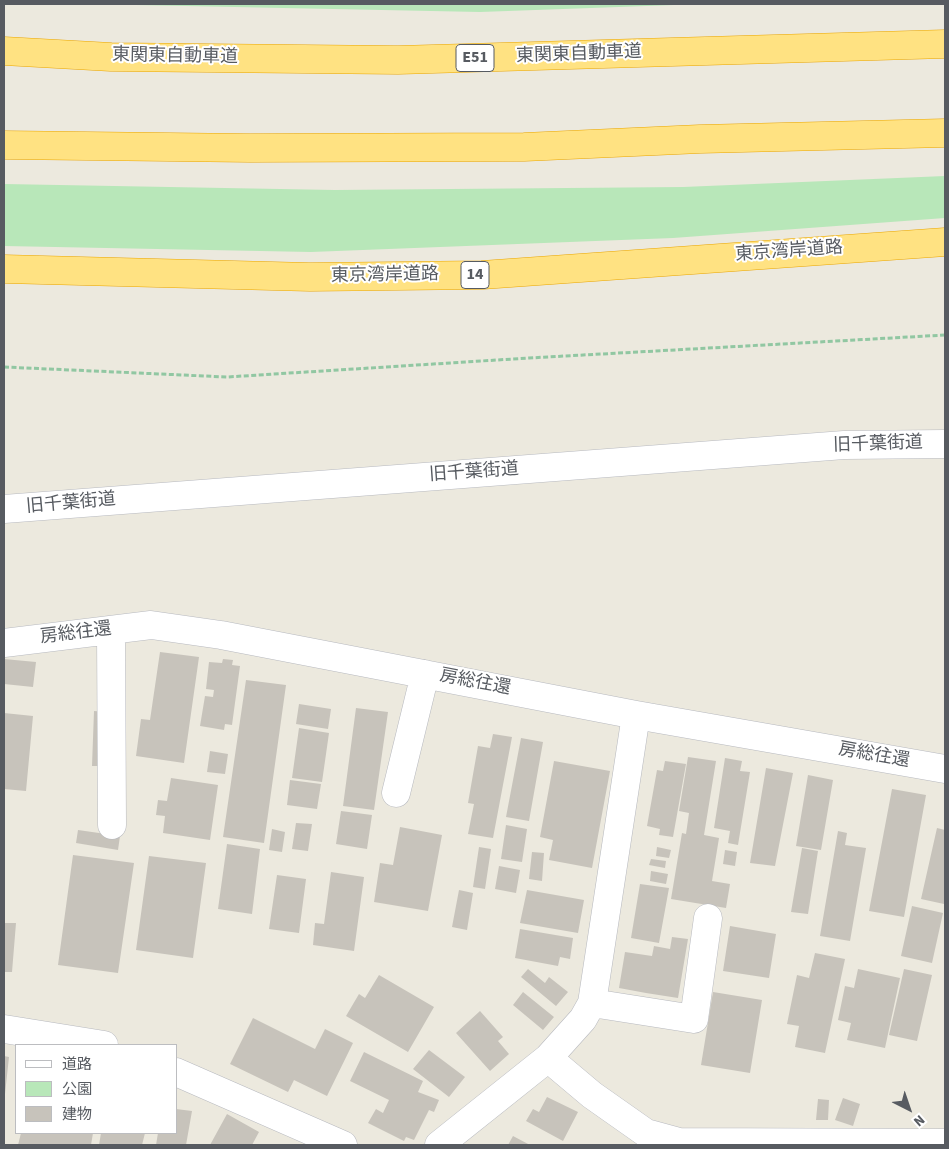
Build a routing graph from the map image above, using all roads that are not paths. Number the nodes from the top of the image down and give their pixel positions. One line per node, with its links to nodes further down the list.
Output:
1 (945, 44): 2 (highway, 東関東自動車道 / E51)
2 (4, 52)
3 (945, 133): 4 (highway)
4 (4, 145)
5 (945, 242): 6 (highway, 東京湾岸道路 / 14)
6 (4, 269)
7 (945, 444): 8 (street, 旧千葉街道)
8 (4, 509)
9 (111, 630): 10 (street, 房総往還); 11 (street, 房総往還); 15 (street)
10 (4, 643)
11 (425, 674): 12 (street, 房総往還); 14 (street)
12 (636, 714): 13 (street, 房総往還); 17 (street)
13 (945, 769)
14 (396, 793)
15 (112, 825)
16 (708, 918): 17 (street)
17 (592, 1003): 20 (street)
18 (4, 1029): 19 (street)
19 (98, 1044)
20 (548, 1058): 23 (street); 25 (street)
21 (178, 1073): 24 (street)
22 (945, 1143): 23 (street)
23 (778, 1144)
24 (343, 1145)
25 (439, 1145)

